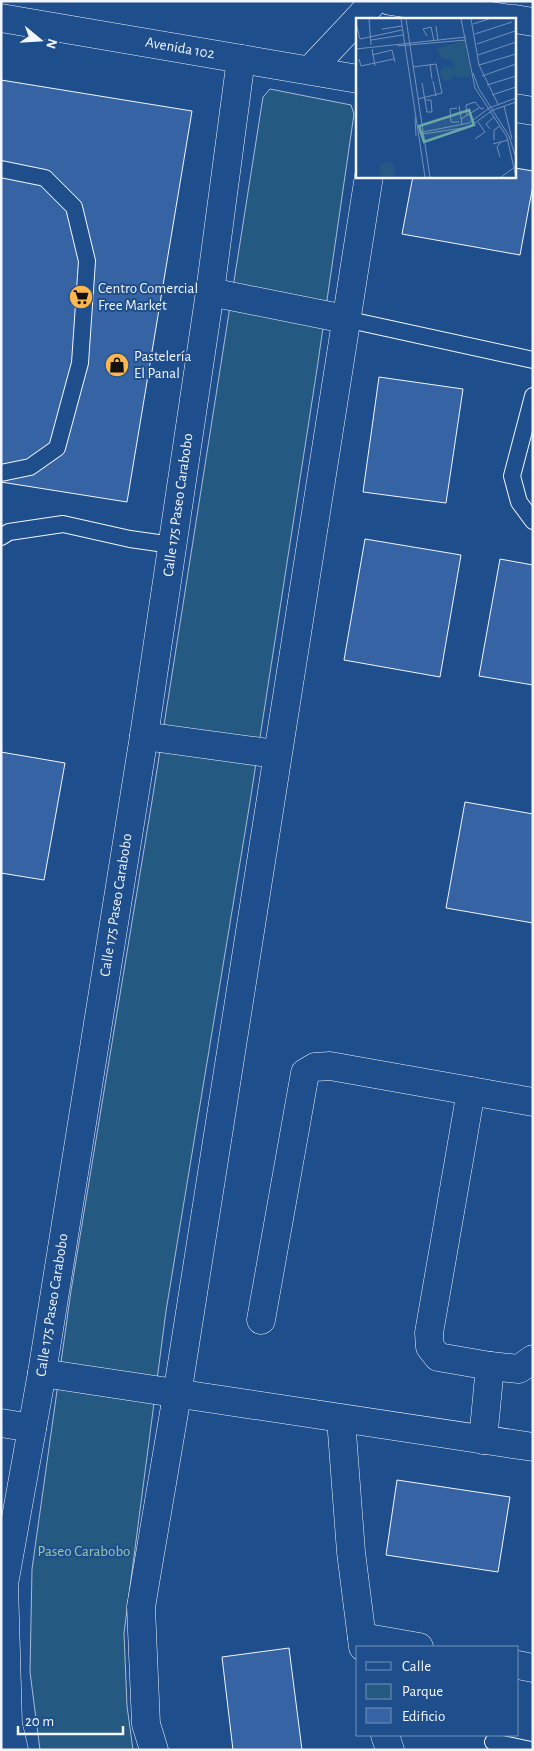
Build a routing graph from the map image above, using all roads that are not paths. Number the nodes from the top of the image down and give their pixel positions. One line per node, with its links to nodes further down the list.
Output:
1 (375, 1): 4 (street); 5 (street)
2 (390, 1): 6 (street)
3 (1, 18): 10 (street, Avenida 102)
4 (359, 18)
5 (378, 18)
6 (504, 18)
7 (516, 19): 9 (street)
8 (356, 21): 11 (street)
9 (533, 22)
10 (241, 59): 11 (street, Avenida 102); 17 (street, Calle 175 Paseo Carabobo)
11 (310, 70): 12 (street, Avenida 102)
12 (356, 79)
13 (516, 108): 14 (street)
14 (533, 112)
15 (1, 169): 22 (lane)
16 (369, 178): 18 (street)
17 (210, 292): 18 (street); 25 (street, Calle 175 Paseo Carabobo)
18 (345, 318): 19 (lane); 27 (street)
19 (533, 360)
20 (533, 396): 21 (lane)
21 (528, 431): 23 (lane)
22 (1, 473)
23 (533, 521)
24 (1, 537): 25 (lane)
25 (172, 545): 26 (street, Calle 175 Paseo Carabobo)
26 (144, 736): 27 (street); 33 (street, Calle 175 Paseo Carabobo)
27 (276, 754): 34 (street)
28 (471, 1091): 29 (street); 30 (street); 32 (street)
29 (533, 1102)
30 (261, 1320)
31 (533, 1358): 32 (street)
32 (490, 1366): 38 (street)
33 (42, 1373): 34 (street); 37 (street, Calle 175 Paseo Carabobo)
34 (177, 1395): 35 (street); 47 (street)
35 (341, 1419): 38 (street); 40 (street)
36 (1, 1423): 37 (street)
37 (32, 1428): 46 (street, Calle 175 Paseo Carabobo)
38 (483, 1440): 39 (street)
39 (533, 1447)
40 (363, 1642): 41 (street)
41 (408, 1646)
42 (519, 1665): 43 (street)
43 (533, 1668)
44 (385, 1736): 48 (street)
45 (493, 1742): 49 (lane)
46 (14, 1750)
47 (154, 1750)
48 (390, 1750)
49 (530, 1750)

